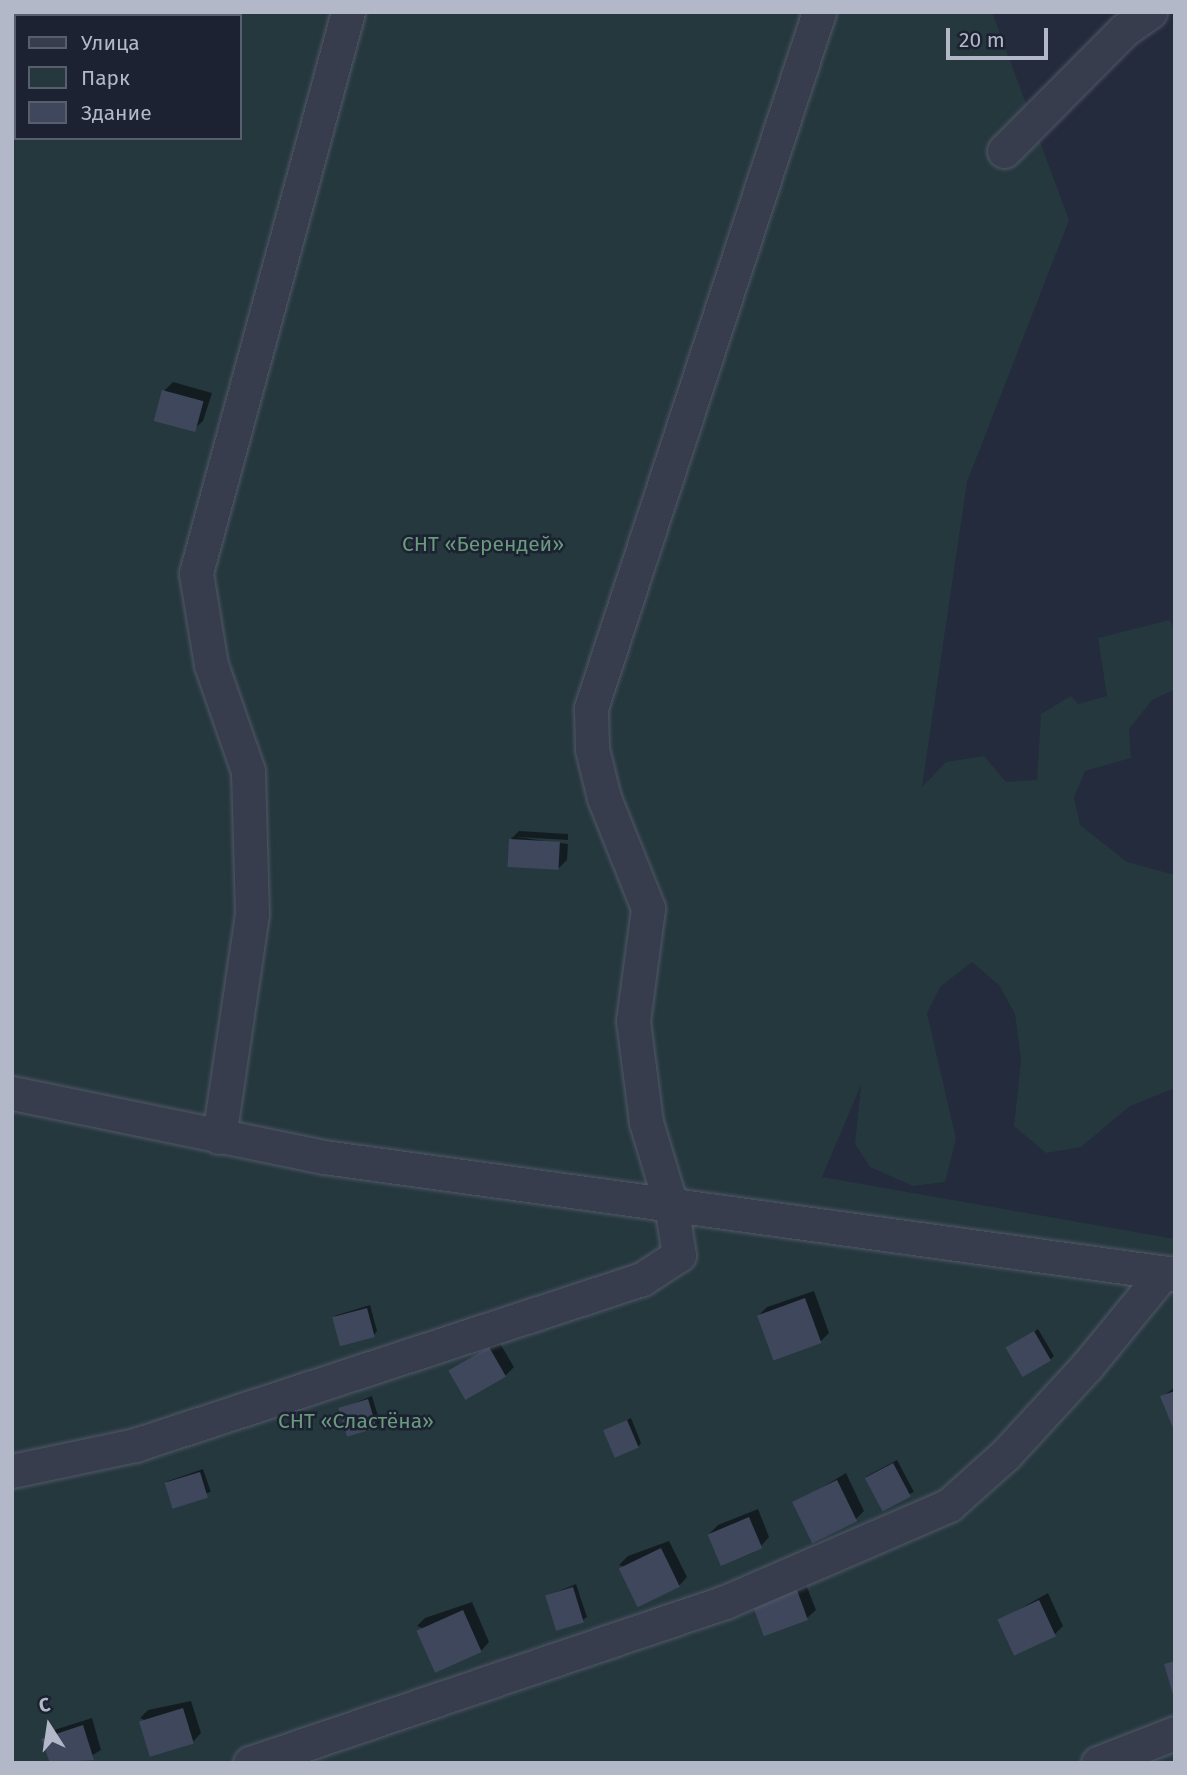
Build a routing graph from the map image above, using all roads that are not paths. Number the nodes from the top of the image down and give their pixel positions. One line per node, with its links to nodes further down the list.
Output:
1 (348, 12): 6 (street)
2 (819, 12): 7 (street)
3 (1150, 12): 4 (street)
4 (1004, 151)
5 (12, 1093): 6 (street)
6 (219, 1137): 7 (street)
7 (671, 1205): 8 (street); 9 (street)
8 (1169, 1273): 11 (street)
9 (12, 1471)
10 (1175, 1733): 12 (street)
11 (250, 1763)
12 (1098, 1763)

